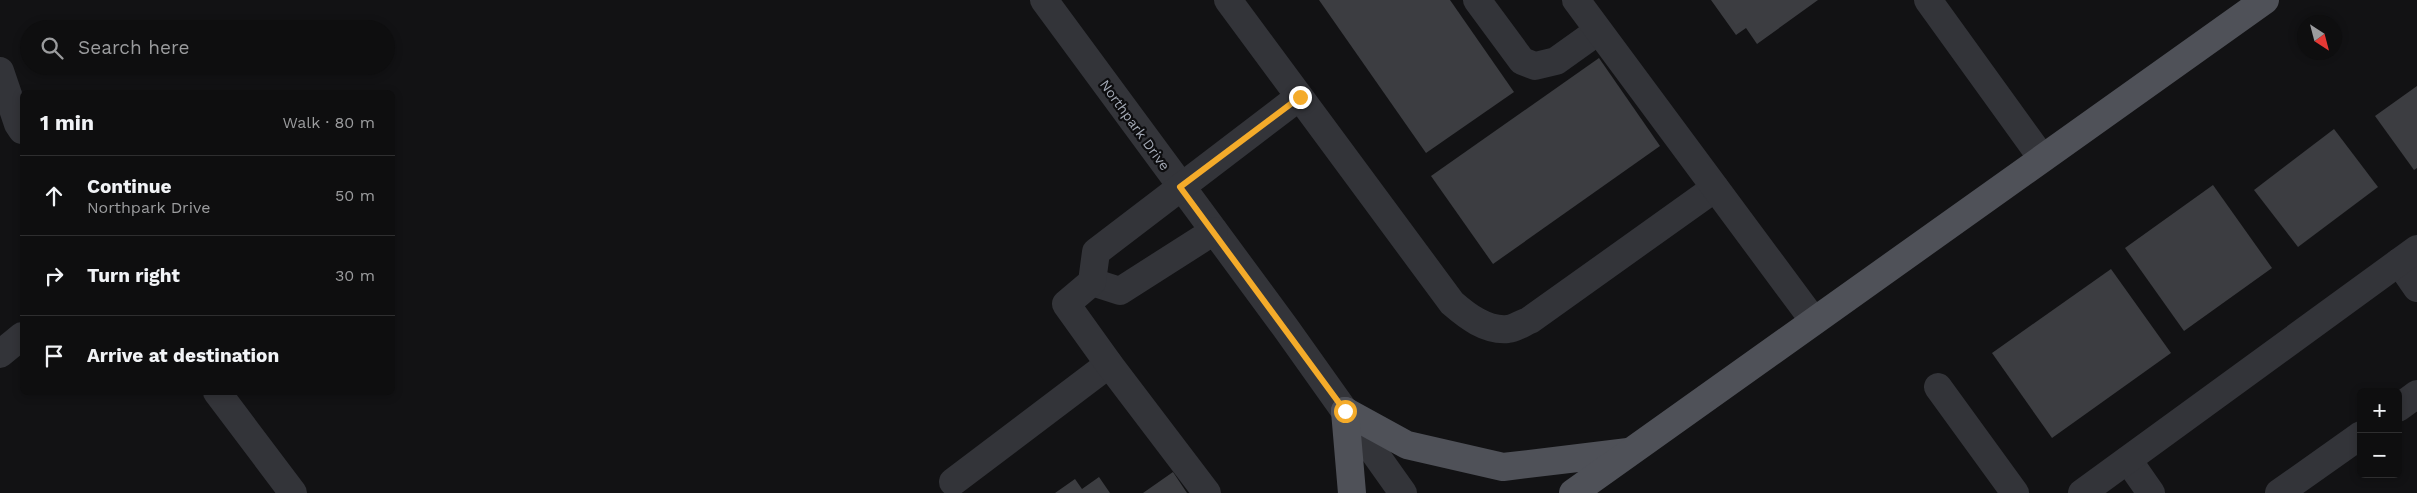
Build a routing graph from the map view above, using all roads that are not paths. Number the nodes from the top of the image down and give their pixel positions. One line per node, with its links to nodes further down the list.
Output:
1 (1044, 0): 12 (street, Northpark Drive)
2 (1228, 0): 9 (street)
3 (1477, 0): 7 (street)
4 (1576, 0): 7 (street)
5 (1928, 0): 11 (street)
6 (2264, 0): 11 (main road)
7 (1598, 31): 13 (street)
8 (0, 72): 10 (street)
9 (1300, 97): 12 (street); 13 (street)
10 (20, 127)
11 (2042, 158): 18 (main road)
12 (1180, 187): 14 (street, Northpark Drive); 16 (street)
13 (1716, 188): 18 (street)
14 (1214, 231): 16 (street); 26 (street, Northpark Drive)
15 (2408, 256): 17 (street); 29 (street)
16 (1092, 282): 21 (street)
17 (2417, 288)
18 (1814, 321): 28 (main road)
19 (20, 338): 20 (street)
20 (0, 354)
21 (1108, 364): 30 (street); 32 (street)
22 (1938, 387): 36 (street)
23 (2417, 394): 25 (street)
24 (219, 395): 31 (street)
25 (2402, 405)
26 (1345, 411): 28 (main road); 33 (main road); 34 (street, Northpark Drive)
27 (2357, 437): 39 (street)
28 (1630, 452): 35 (main road)
29 (2128, 460): 37 (street); 38 (street)
30 (956, 489)
31 (292, 493)
32 (1206, 493)
33 (1352, 493)
34 (1403, 493)
35 (1573, 493)
36 (2014, 493)
37 (2082, 493)
38 (2151, 493)
39 (2279, 493)

